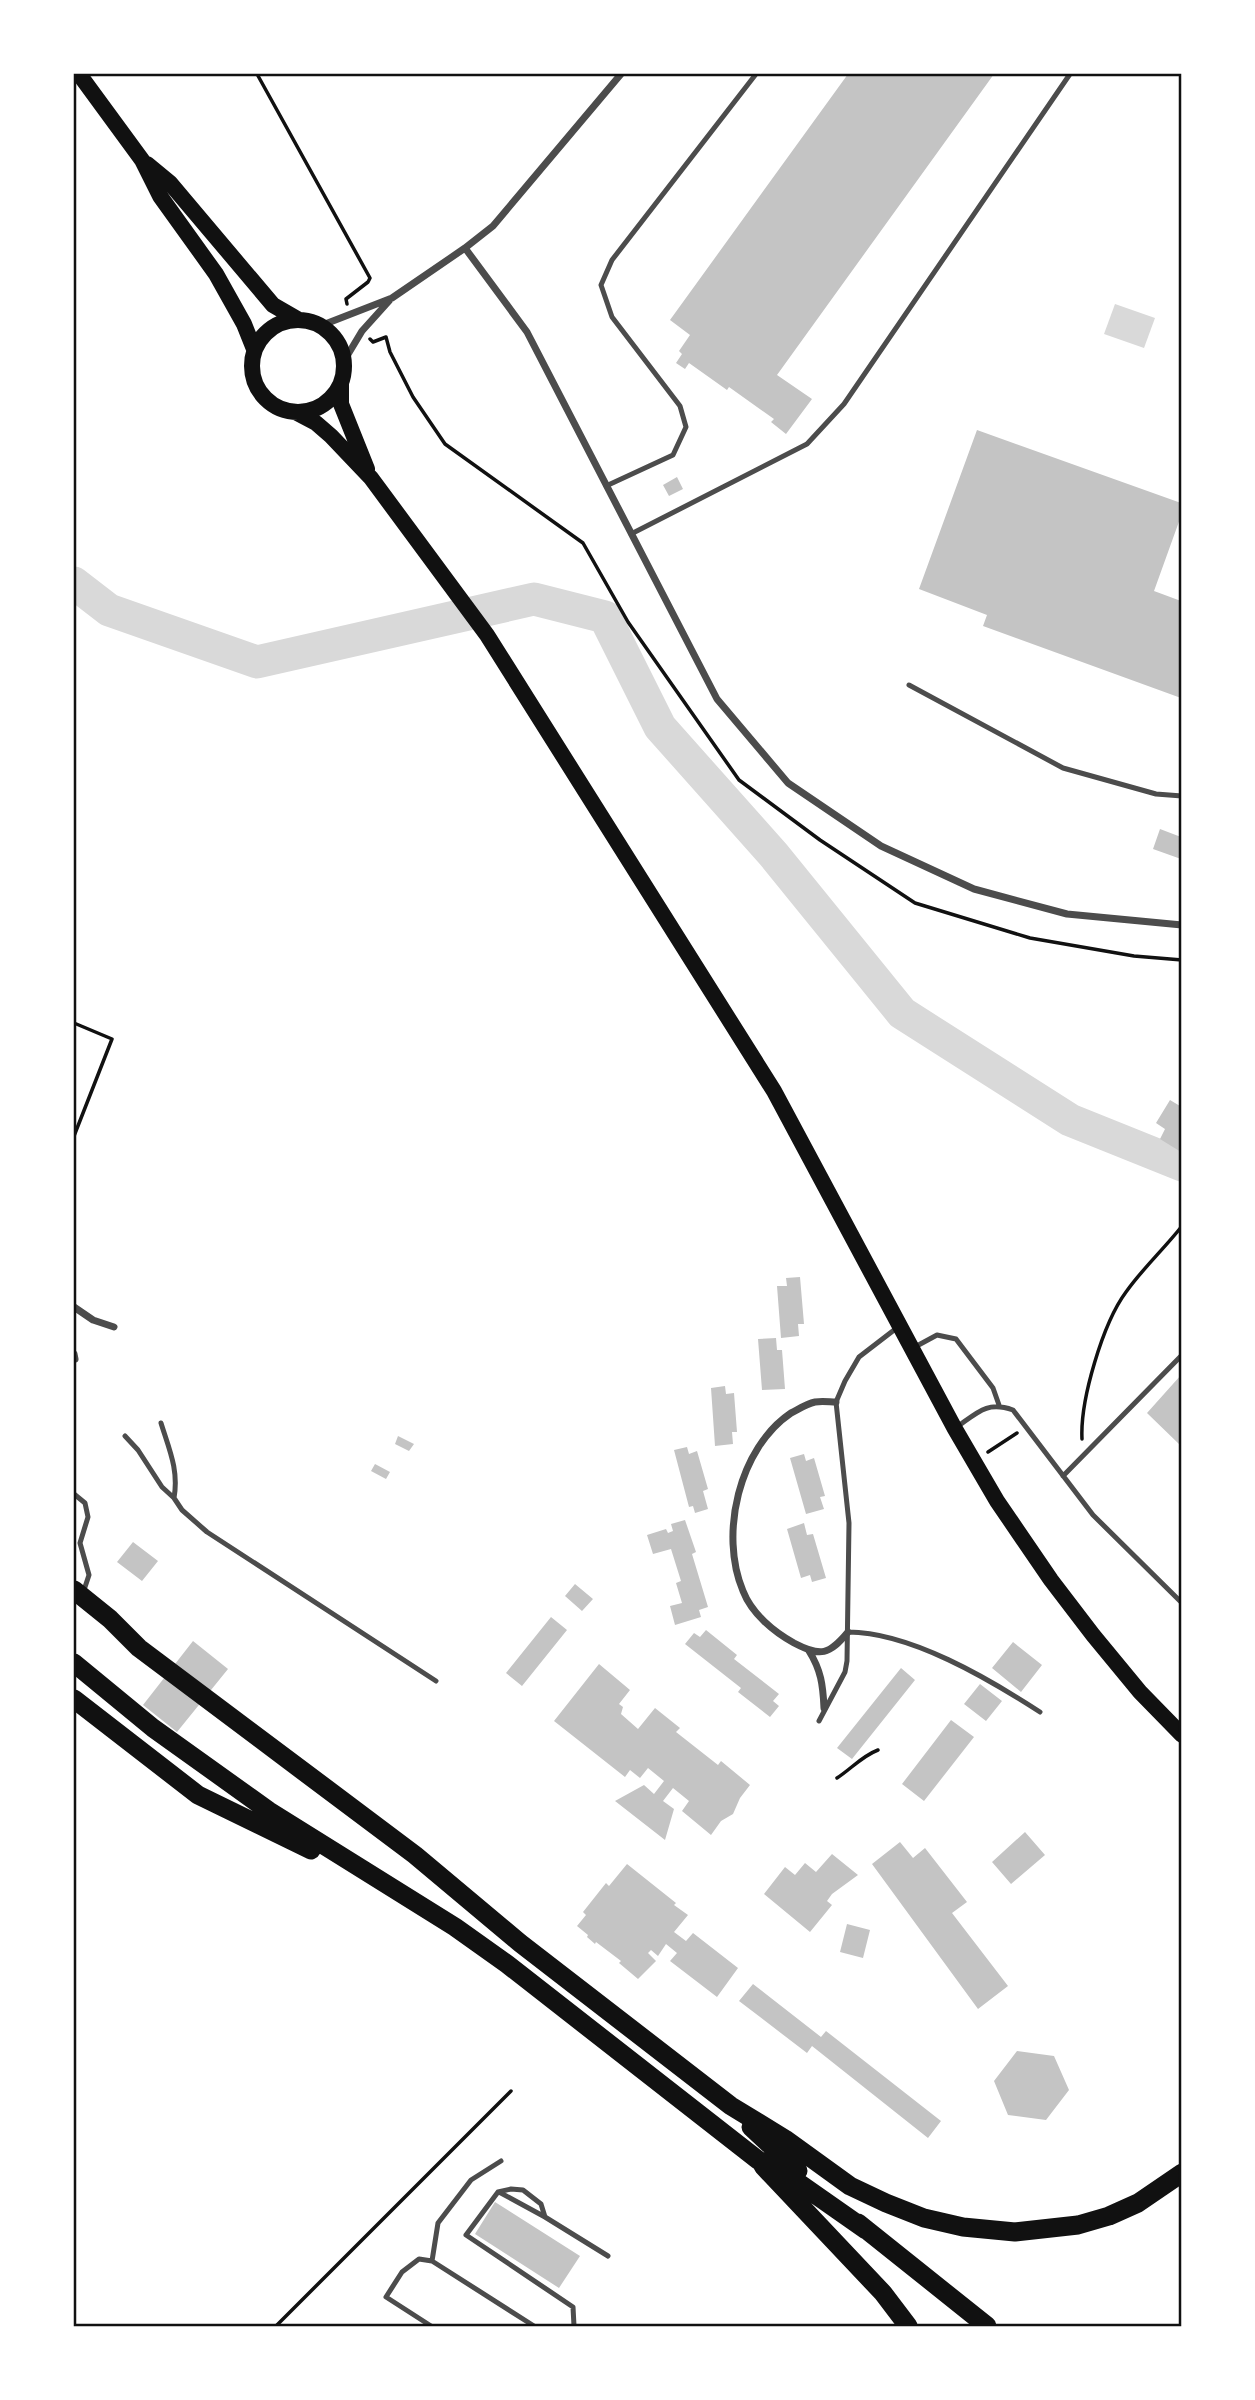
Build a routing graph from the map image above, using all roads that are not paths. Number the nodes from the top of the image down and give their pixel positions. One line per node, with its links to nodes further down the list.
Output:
1 (79, 74): 5 (main road)
2 (621, 74): 6 (street)
3 (756, 74): 15 (lane)
4 (1070, 74): 16 (lane)
5 (142, 160): 8 (main road); 10 (main road)
6 (466, 248): 7 (street); 15 (street)
7 (392, 298): 9 (street); 11 (street)
8 (299, 320): 9 (main road); 10 (main road)
9 (320, 326): 11 (main road)
10 (254, 349): 13 (main road)
11 (344, 361): 12 (main road)
12 (341, 383): 13 (main road); 14 (main road)
13 (297, 413): 14 (main road)
14 (371, 478): 21 (main road)
15 (606, 486): 16 (street)
16 (631, 534): 19 (street)
17 (909, 685): 18 (lane)
18 (1181, 796)
19 (1181, 925)
20 (74, 1307): 22 (street)
21 (900, 1325): 23 (main road); 25 (lane)
22 (114, 1327)
23 (913, 1349): 26 (lane); 28 (main road)
24 (1181, 1355): 30 (lane)
25 (836, 1402): 35 (lane); 36 (street)
26 (999, 1405): 28 (lane); 30 (lane)
27 (160, 1423): 32 (lane)
28 (954, 1429): 43 (main road)
29 (125, 1436): 32 (lane)
30 (1063, 1476): 34 (lane)
31 (74, 1494): 33 (lane)
32 (174, 1498): 38 (lane)
33 (78, 1593): 45 (highway)
34 (1181, 1603)
35 (848, 1632): 36 (street); 40 (lane); 41 (lane)
36 (808, 1651): 40 (street)
37 (74, 1663): 44 (highway)
38 (436, 1681)
39 (74, 1699): 44 (highway)
40 (824, 1708): 42 (lane)
41 (1040, 1712)
42 (819, 1721)
43 (1181, 1735)
44 (349, 1861): 46 (highway)
45 (731, 2106): 48 (highway); 51 (highway)
46 (758, 2160): 51 (highway); 57 (highway)
47 (501, 2161): 53 (lane)
48 (1181, 2173)
49 (498, 2192): 50 (lane); 50 (lane); 56 (lane)
50 (545, 2217): 52 (lane)
51 (866, 2230): 58 (highway)
52 (608, 2256)
53 (432, 2261): 54 (lane); 55 (lane)
54 (430, 2326)
55 (534, 2326)
56 (574, 2326)
57 (908, 2326)
58 (987, 2326)

